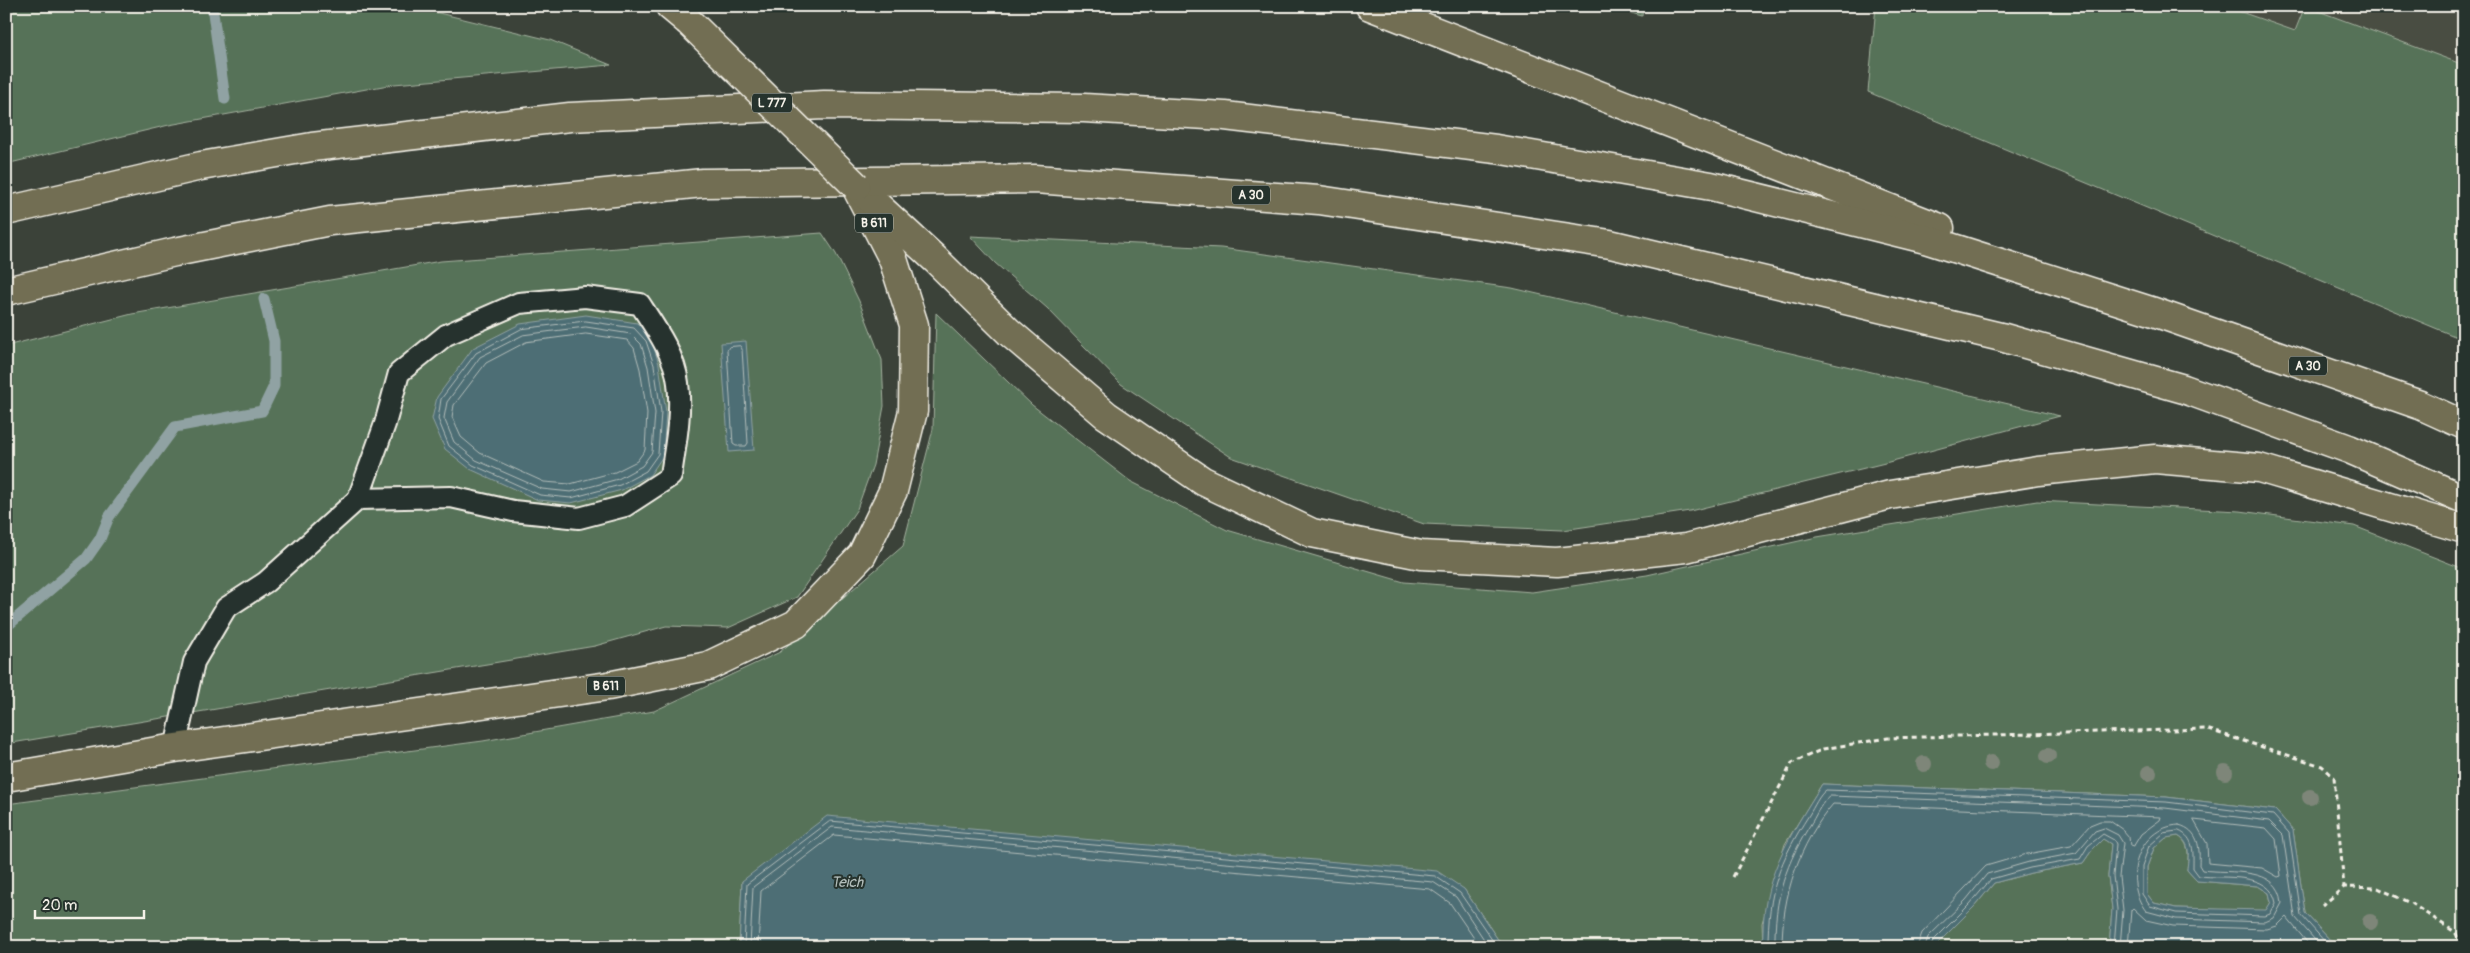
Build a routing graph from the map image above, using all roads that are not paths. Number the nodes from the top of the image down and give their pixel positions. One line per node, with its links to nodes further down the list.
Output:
1 (1370, 6): 6 (highway)
2 (679, 14): 3 (highway, L 777, bridge)
3 (856, 186): 10 (highway); 11 (highway, B 611)
4 (6, 211): 6 (highway, A 30)
5 (6, 291): 9 (highway, A 30)
6 (2151, 311): 7 (highway, A 30)
7 (2464, 425)
8 (358, 499): 8 (lane); 11 (lane)
9 (2464, 499)
10 (2464, 529)
11 (175, 748): 12 (highway, B 611)
12 (6, 777)

